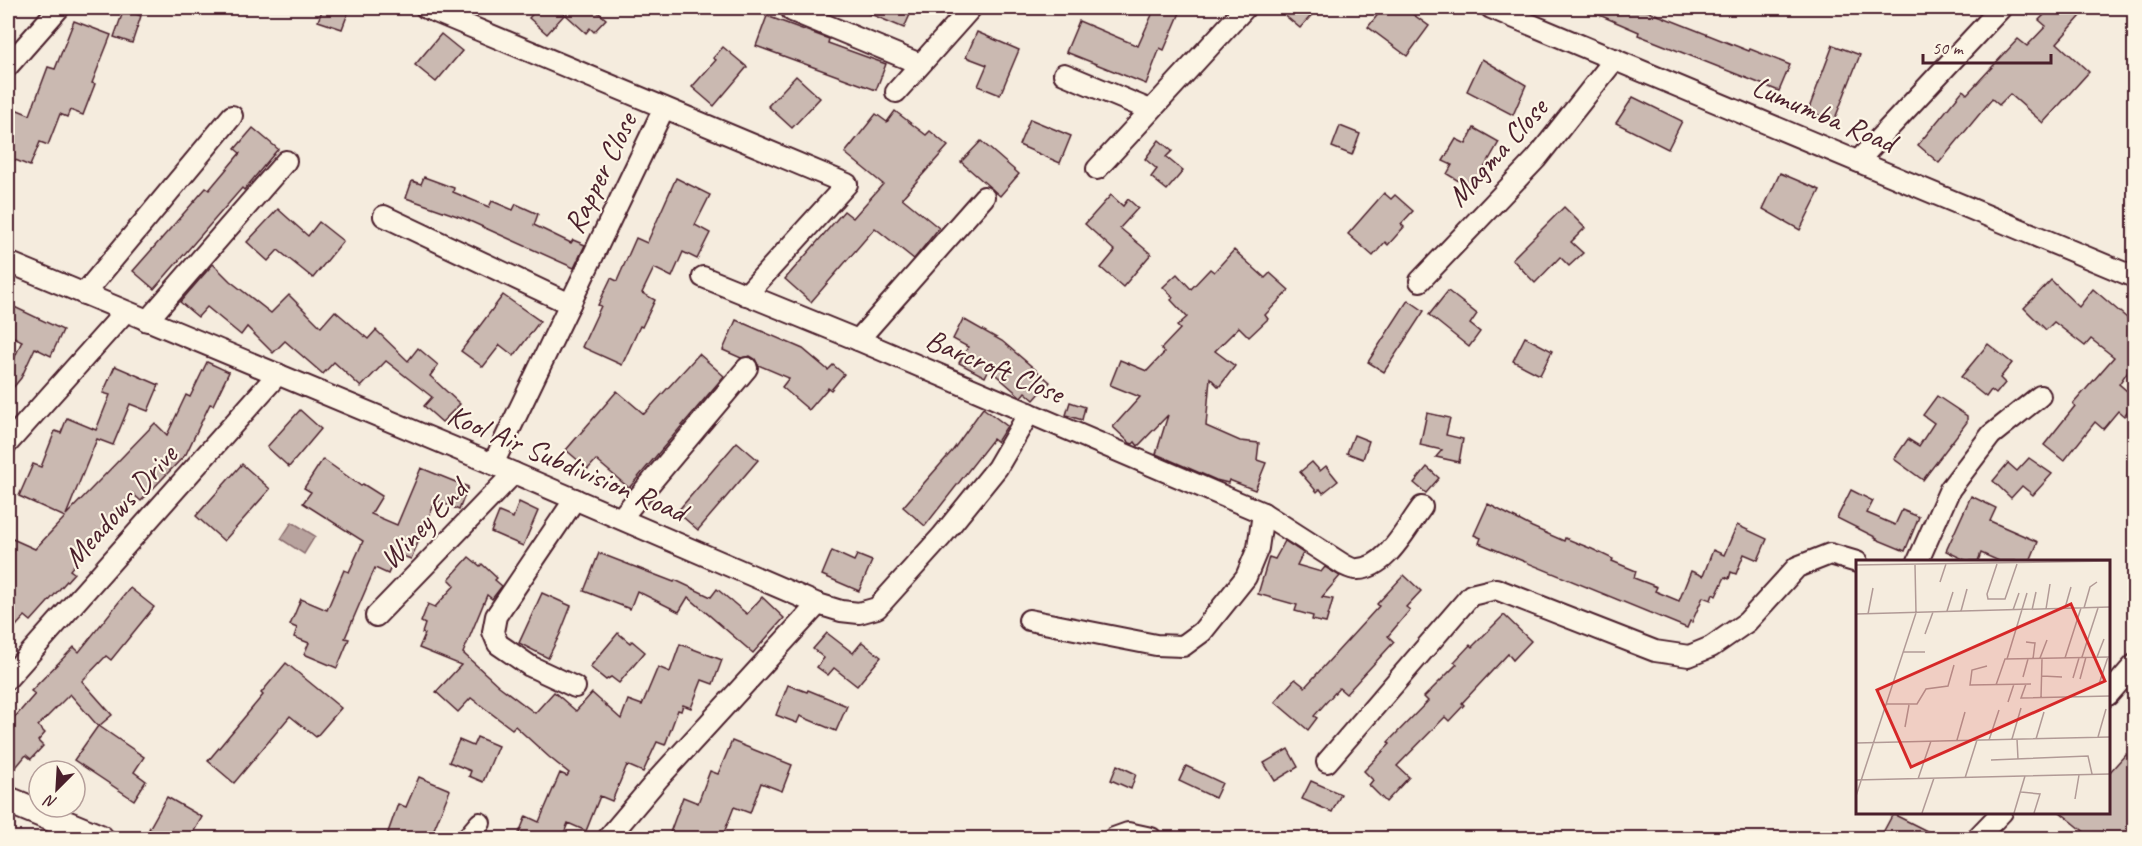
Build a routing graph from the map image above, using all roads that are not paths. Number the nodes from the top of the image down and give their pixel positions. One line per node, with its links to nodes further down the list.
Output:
1 (59, 8): 10 (street)
2 (426, 8): 13 (street, Rapper Close)
3 (971, 8): 9 (street)
4 (1245, 8): 14 (street)
5 (1491, 8): 8 (street, Lumumba Road)
6 (2001, 8): 16 (street)
7 (792, 11): 9 (street)
8 (1615, 59): 16 (street, Lumumba Road); 24 (street, Magma Close)
9 (920, 64): 12 (street)
10 (8, 66)
11 (1064, 74): 14 (street)
12 (896, 92)
13 (664, 108): 26 (street); 27 (street, Rapper Close)
14 (1150, 110): 18 (street)
15 (232, 116): 25 (street)
16 (1858, 161): 23 (street, Lumumba Road)
17 (286, 162): 29 (street)
18 (1097, 169)
19 (984, 197): 30 (street)
20 (384, 216): 27 (street)
21 (8, 262): 25 (street, Kool Air Subdivision Road)
22 (703, 277): 26 (street, Barcroft Close)
23 (2134, 277)
24 (1420, 281)
25 (84, 294): 28 (street, Kool Air Subdivision Road)
26 (746, 295): 30 (street, Barcroft Close)
27 (570, 304): 36 (street, Rapper Close)
28 (125, 312): 29 (street, Kool Air Subdivision Road); 35 (street)
29 (147, 321): 32 (street, Kool Air Subdivision Road)
30 (858, 340): 34 (street, Barcroft Close)
31 (747, 368): 41 (street)
32 (278, 374): 36 (street, Kool Air Subdivision Road); 48 (street, Meadows Drive)
33 (2040, 396): 42 (street)
34 (1029, 413): 40 (street, Barcroft Close); 44 (street, Kool Air Subdivision Road)
35 (8, 443)
36 (494, 464): 37 (street, Kool Air Subdivision Road)
37 (514, 473): 38 (street, Kool Air Subdivision Road); 45 (street, Winey End)
38 (575, 499): 41 (street, Kool Air Subdivision Road); 50 (street)
39 (1422, 507): 40 (street, Barcroft Close)
40 (1263, 513): 46 (street)
41 (621, 518): 44 (street, Kool Air Subdivision Road)
42 (1918, 560)
43 (1856, 562): 51 (street)
44 (818, 604): 58 (street)
45 (376, 616)
46 (1029, 620)
47 (2134, 665): 49 (street)
48 (8, 678)
49 (2112, 684)
50 (575, 687)
51 (1327, 762)
52 (8, 800): 55 (main road)
53 (2001, 813): 56 (street)
54 (480, 823): 57 (street)
55 (84, 836)
56 (1983, 837)
57 (467, 838)
58 (608, 838)
59 (1114, 838): 60 (street)
60 (1151, 838)

